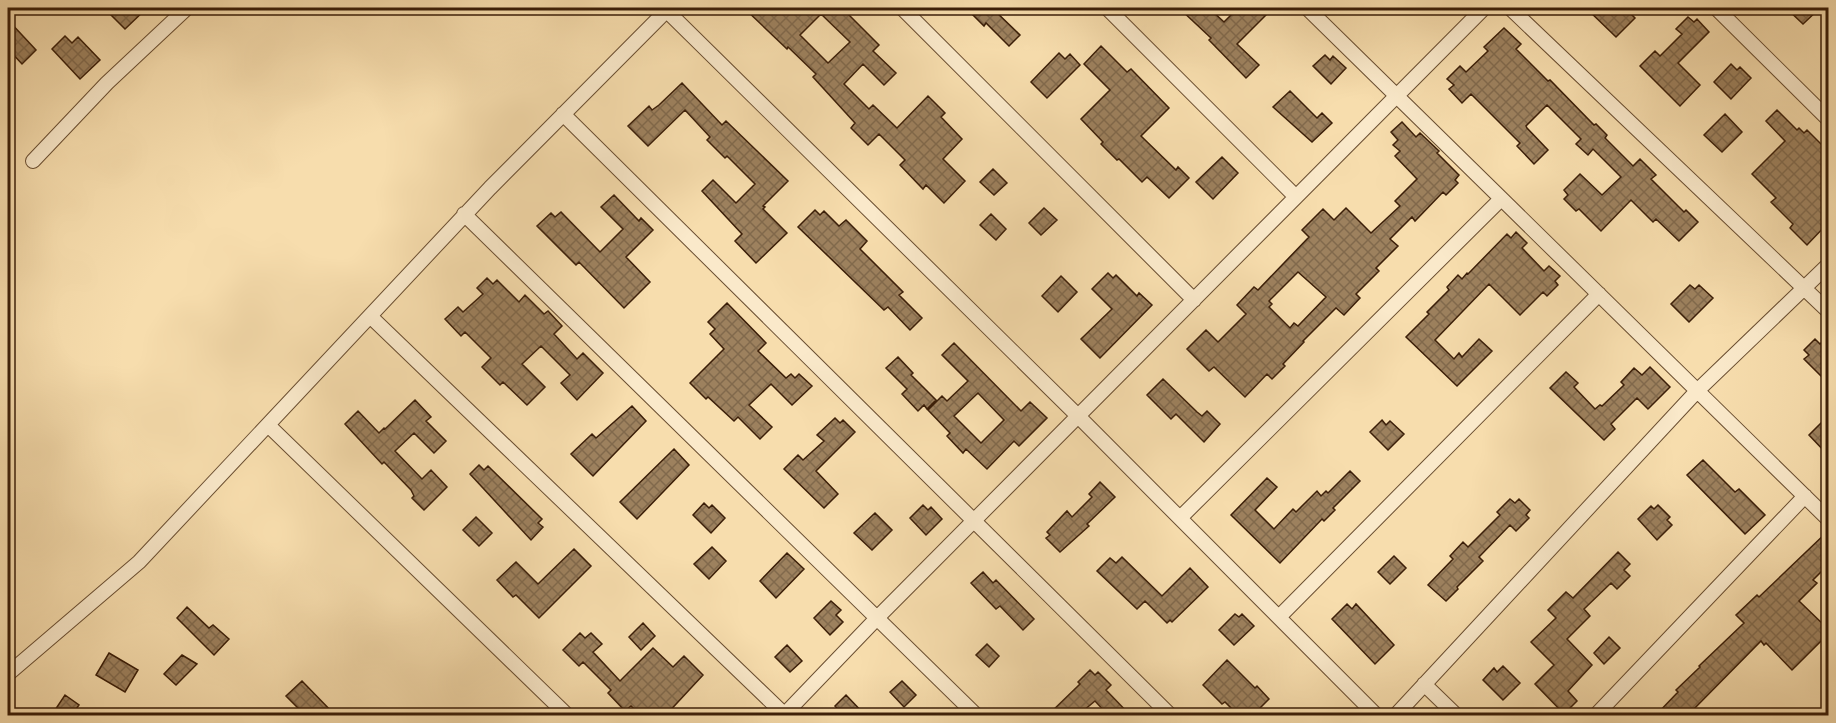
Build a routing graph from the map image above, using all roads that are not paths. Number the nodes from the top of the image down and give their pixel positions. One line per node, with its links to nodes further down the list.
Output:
1 (187, 8): 12 (street)
2 (902, 8): 19 (street)
3 (1107, 8): 13 (street)
4 (1307, 8): 9 (street)
5 (1484, 8): 9 (street)
6 (1510, 8): 17 (street)
7 (1716, 8): 11 (street)
8 (667, 9): 10 (street); 23 (street)
9 (1396, 96): 13 (street); 14 (street)
10 (563, 114): 15 (street); 28 (street)
11 (1828, 119)
12 (33, 161)
13 (1296, 196): 19 (street)
14 (1501, 199): 18 (street); 26 (street)
15 (464, 214): 21 (street); 29 (street)
16 (1828, 264): 17 (street)
17 (1805, 288): 20 (street); 22 (street)
18 (1599, 294): 22 (street); 30 (street)
19 (1194, 300): 23 (street)
20 (1828, 311)
21 (370, 316): 24 (street); 33 (street)
22 (1697, 391): 25 (street); 32 (street)
23 (1078, 416): 26 (street); 28 (street)
24 (268, 425): 31 (street); 34 (street)
25 (1805, 496): 27 (street); 40 (street)
26 (1180, 518): 30 (street)
27 (1828, 519)
28 (974, 521): 29 (street); 36 (street)
29 (878, 617): 33 (street); 35 (street)
30 (1279, 617): 37 (street)
31 (8, 674)
32 (1424, 684): 38 (street); 39 (street)
33 (784, 715)
34 (568, 716)
35 (977, 716)
36 (1171, 716)
37 (1377, 716)
38 (1395, 716)
39 (1457, 716)
40 (1596, 716)

